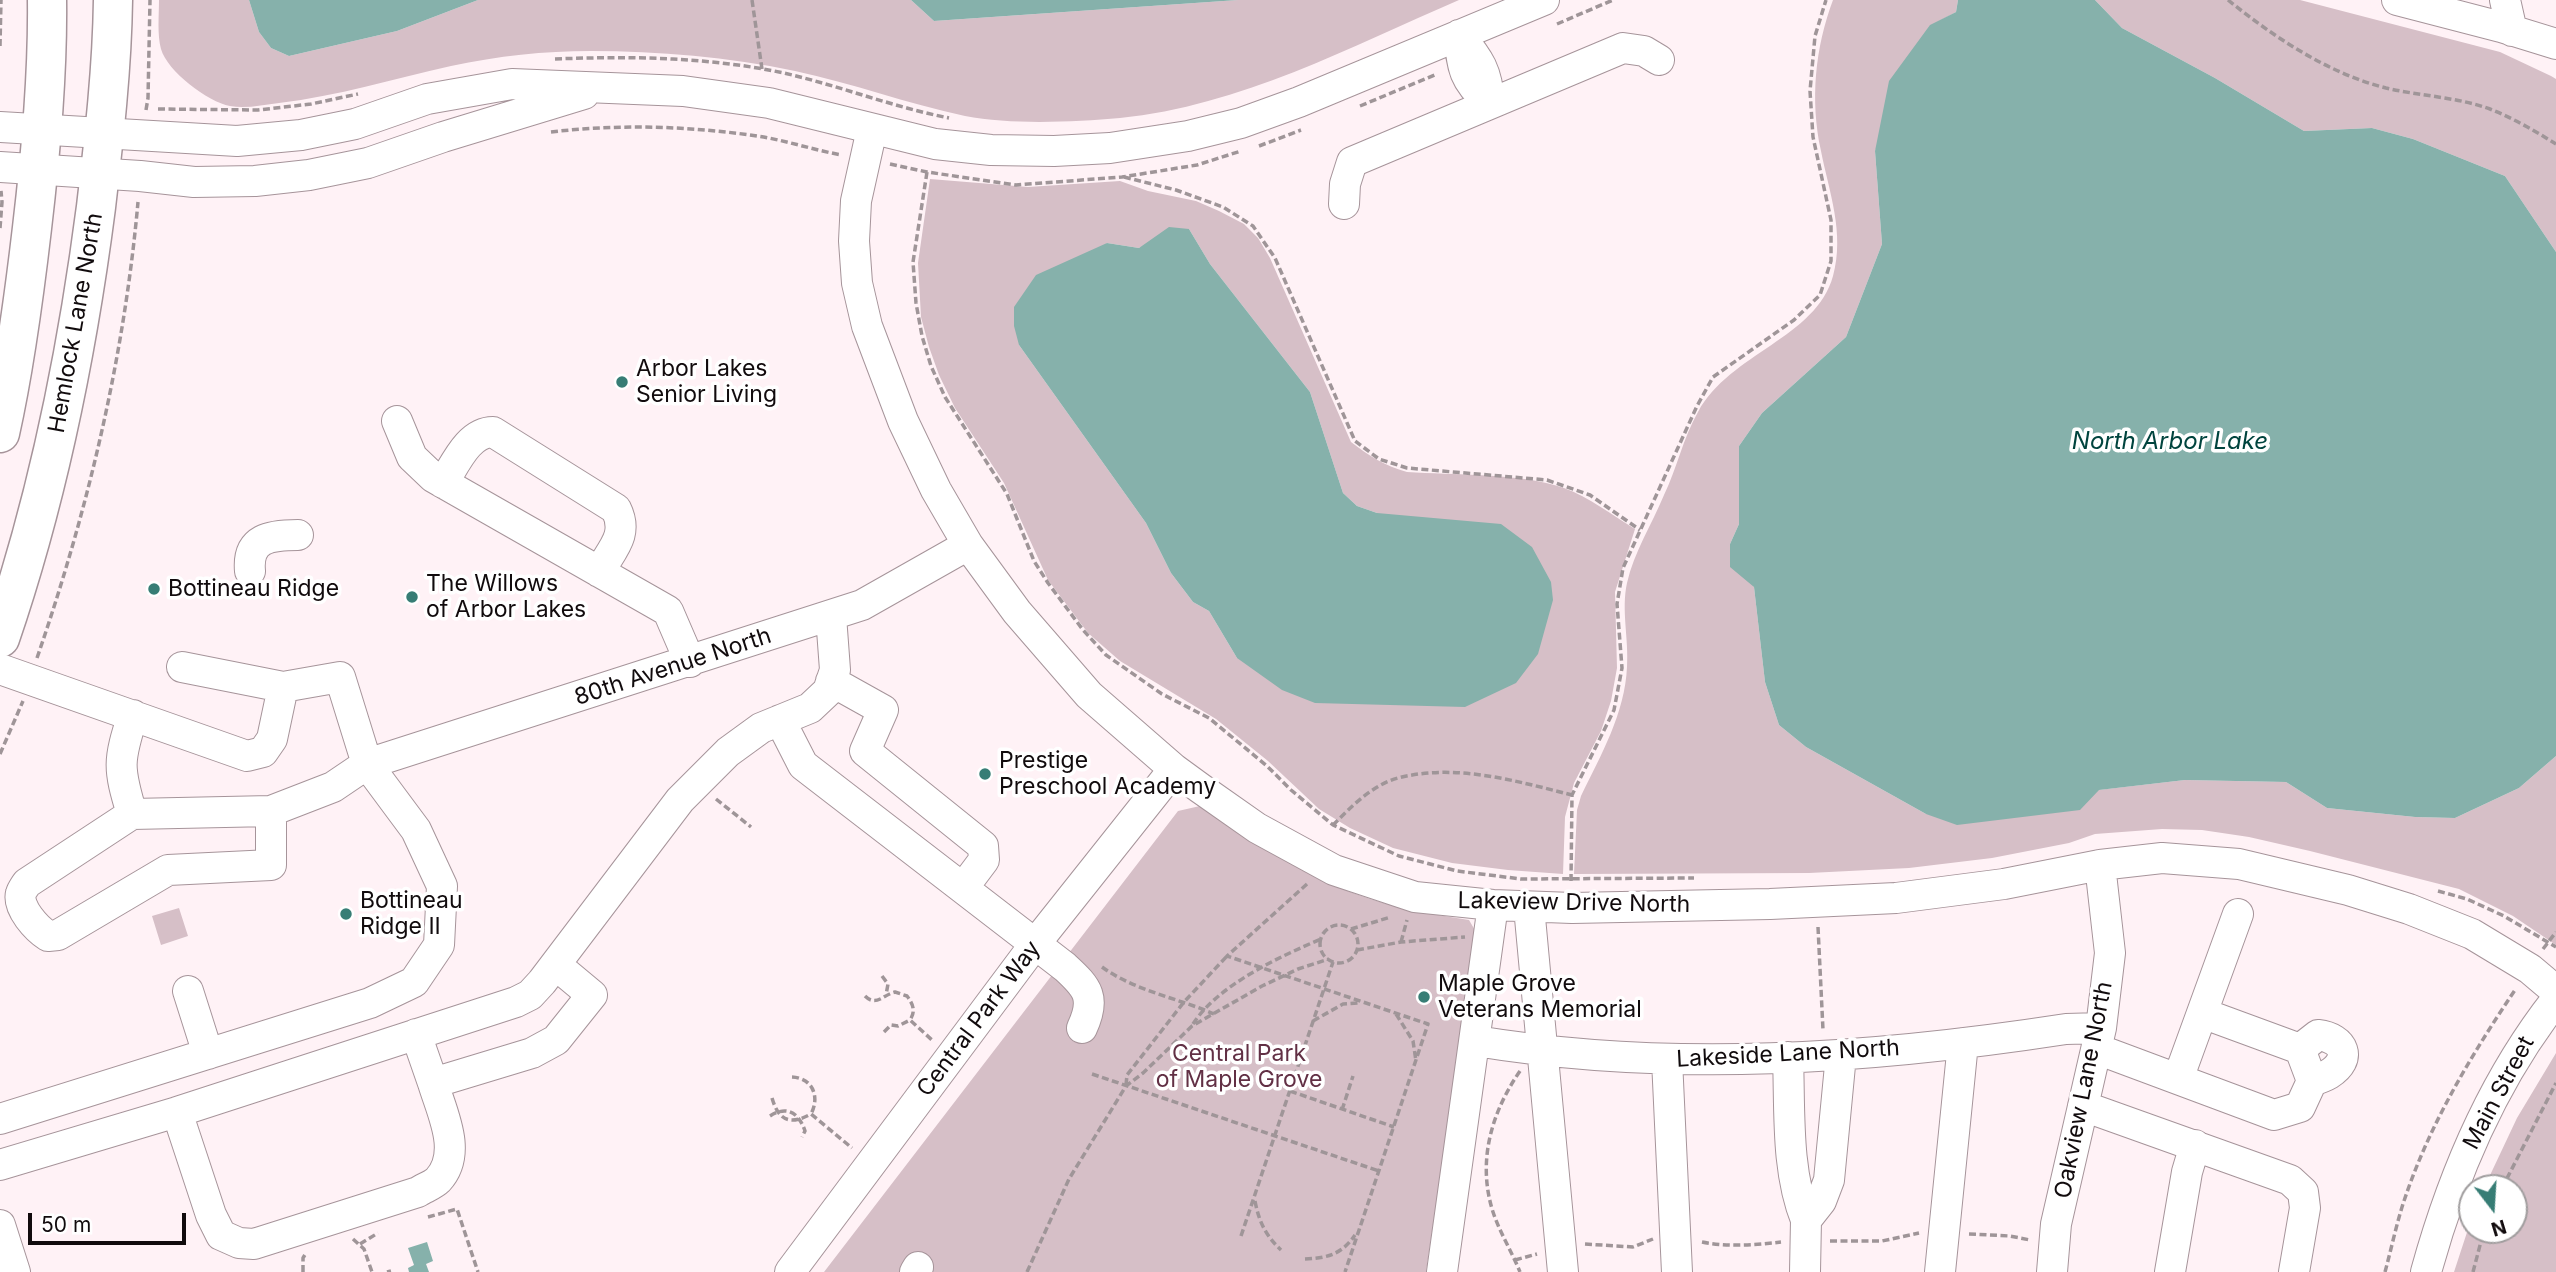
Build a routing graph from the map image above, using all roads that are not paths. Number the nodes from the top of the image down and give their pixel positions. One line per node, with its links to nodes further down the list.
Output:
1 (47, 0): 14 (main road)
2 (113, 0): 15 (main road, Hemlock Lane North)
3 (1544, 0): 7 (street)
4 (2397, 0): 6 (street)
5 (2505, 0): 6 (street)
6 (2512, 31): 8 (street)
7 (1459, 35): 11 (street); 13 (street)
8 (2556, 44)
9 (1660, 60): 11 (street)
10 (601, 89): 13 (street); 15 (street); 17 (street)
11 (1489, 103): 19 (street)
12 (0, 127): 14 (street)
13 (872, 129): 24 (street, Lakeview Drive North)
14 (42, 130): 15 (street); 16 (main road)
15 (105, 134): 17 (main road, Hemlock Lane North)
16 (38, 170): 17 (street); 18 (street); 21 (main road)
17 (100, 173): 28 (main road, Hemlock Lane North)
18 (0, 180)
19 (1344, 204)
20 (397, 421): 22 (street)
21 (0, 433)
22 (443, 483): 26 (street); 26 (street)
23 (298, 535): 25 (street)
24 (968, 545): 27 (street, 80th Avenue North); 37 (street, Lakeview Drive North)
25 (250, 571)
26 (598, 572): 29 (street)
27 (831, 617): 29 (street, 80th Avenue North); 32 (street)
28 (0, 638)
29 (690, 662): 36 (street, 80th Avenue North)
30 (182, 667): 33 (street)
31 (0, 669): 34 (street)
32 (831, 681): 35 (street); 41 (street)
33 (283, 687): 34 (street); 36 (street)
34 (133, 715): 39 (street)
35 (780, 720): 41 (street); 46 (street)
36 (367, 764): 38 (street, 80th Avenue North); 58 (street)
37 (1174, 769): 42 (street, Lakeview Drive North); 45 (street, Central Park Way)
38 (271, 811): 39 (street, 80th Avenue North); 39 (street)
39 (132, 814)
40 (2100, 866): 43 (street, Lakeview Drive North); 48 (street, Lakeview Drive North); 53 (street, Oakview Lane North)
41 (963, 888): 45 (street)
42 (1493, 905): 43 (street, Lakeview Drive North); 54 (street)
43 (1529, 907): 61 (street)
44 (2238, 914): 50 (street)
45 (1035, 944): 51 (street); 73 (street, Central Park Way)
46 (556, 965): 52 (street); 64 (street)
47 (188, 991): 58 (street)
48 (2556, 991)
49 (2556, 1000): 81 (street, Main Street)
50 (2202, 1013): 57 (street); 62 (street)
51 (1082, 1028)
52 (416, 1034): 64 (street); 66 (street)
53 (2099, 1038): 55 (street, Lakeside Lane North); 62 (street); 65 (street, Oakview Lane North)
54 (1476, 1041): 61 (street, Lakeside Lane North); 75 (street)
55 (1963, 1043): 56 (street, Lakeside Lane North); 77 (street)
56 (1833, 1048): 59 (street, Lakeside Lane North); 71 (street)
57 (2300, 1049): 63 (street); 63 (street)
58 (208, 1054): 67 (street)
59 (1788, 1057): 60 (street, Lakeside Lane North); 71 (street)
60 (1667, 1060): 61 (street, Lakeside Lane North); 76 (street)
61 (1532, 1061): 72 (street)
62 (2178, 1079): 63 (street)
63 (2312, 1081)
64 (433, 1083): 66 (street)
65 (2083, 1106): 68 (street); 78 (street, Oakview Lane North)
66 (177, 1112): 69 (street)
67 (0, 1119)
68 (2195, 1145): 79 (street); 80 (street)
69 (0, 1165)
70 (0, 1225): 74 (street)
71 (1805, 1245)
72 (1562, 1260)
73 (799, 1270)
74 (15, 1272)
75 (1442, 1272)
76 (1677, 1272)
77 (1940, 1272)
78 (2052, 1272)
79 (2170, 1272)
80 (2294, 1272)
81 (2426, 1272)

